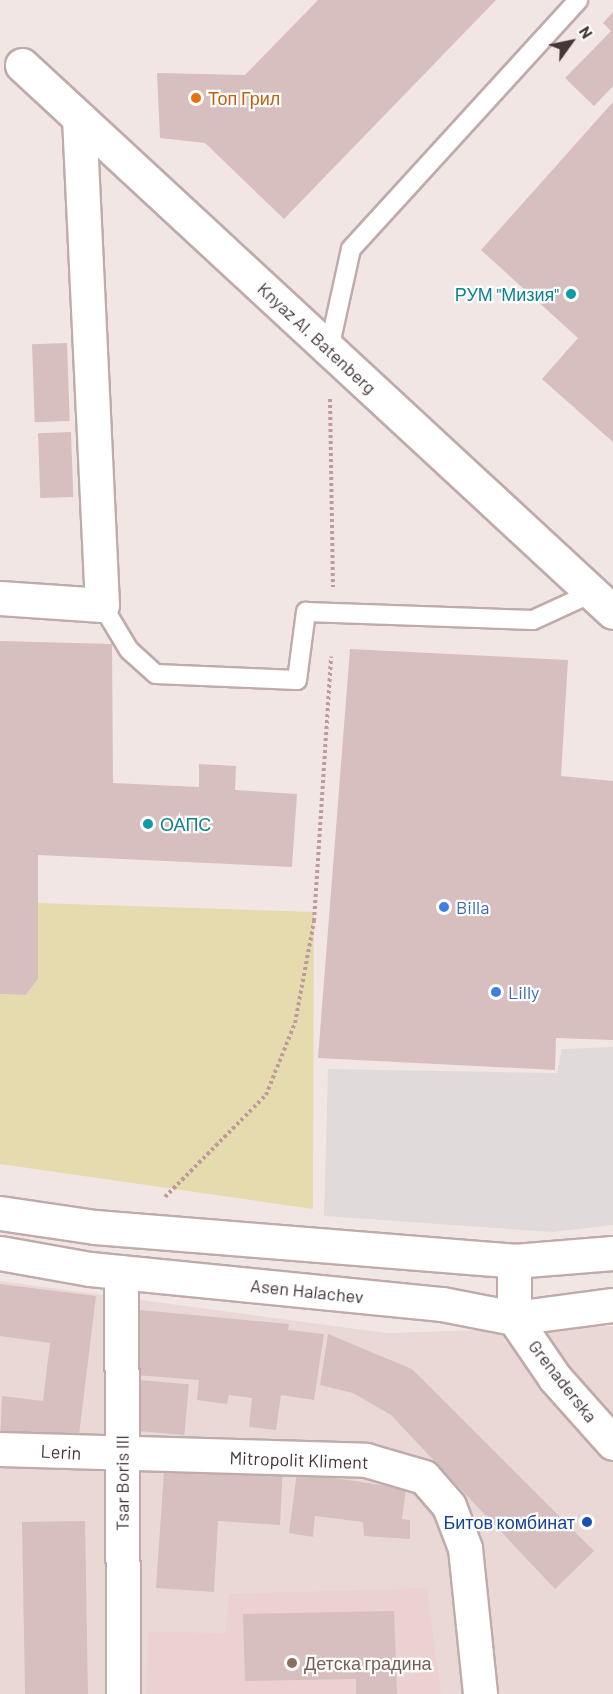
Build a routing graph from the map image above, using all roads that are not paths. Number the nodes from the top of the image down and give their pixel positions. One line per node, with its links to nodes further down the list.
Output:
1 (578, 0): 4 (lane)
2 (22, 65): 3 (street, Knyaz Al. Batenberg)
3 (80, 120): 4 (street, Knyaz Al. Batenberg); 7 (street)
4 (329, 349): 5 (street, Knyaz Al. Batenberg)
5 (606, 593): 7 (lane)
6 (0, 598): 7 (street)
7 (102, 605)
8 (0, 1214): 11 (street)
9 (613, 1252): 11 (street)
10 (0, 1253): 12 (street, Asen Halachev)
11 (514, 1261): 14 (street)
12 (121, 1272): 14 (street, Asen Halachev); 17 (street, Tsar Boris III)
13 (613, 1305): 14 (street, Asen Halachev)
14 (514, 1318): 15 (street, Grenaderska)
15 (613, 1443)
16 (0, 1449): 17 (street, Lerin)
17 (122, 1455): 18 (street, Tsar Boris III); 19 (street, Mitropolit Kliment)
18 (123, 1694)
19 (480, 1694)

